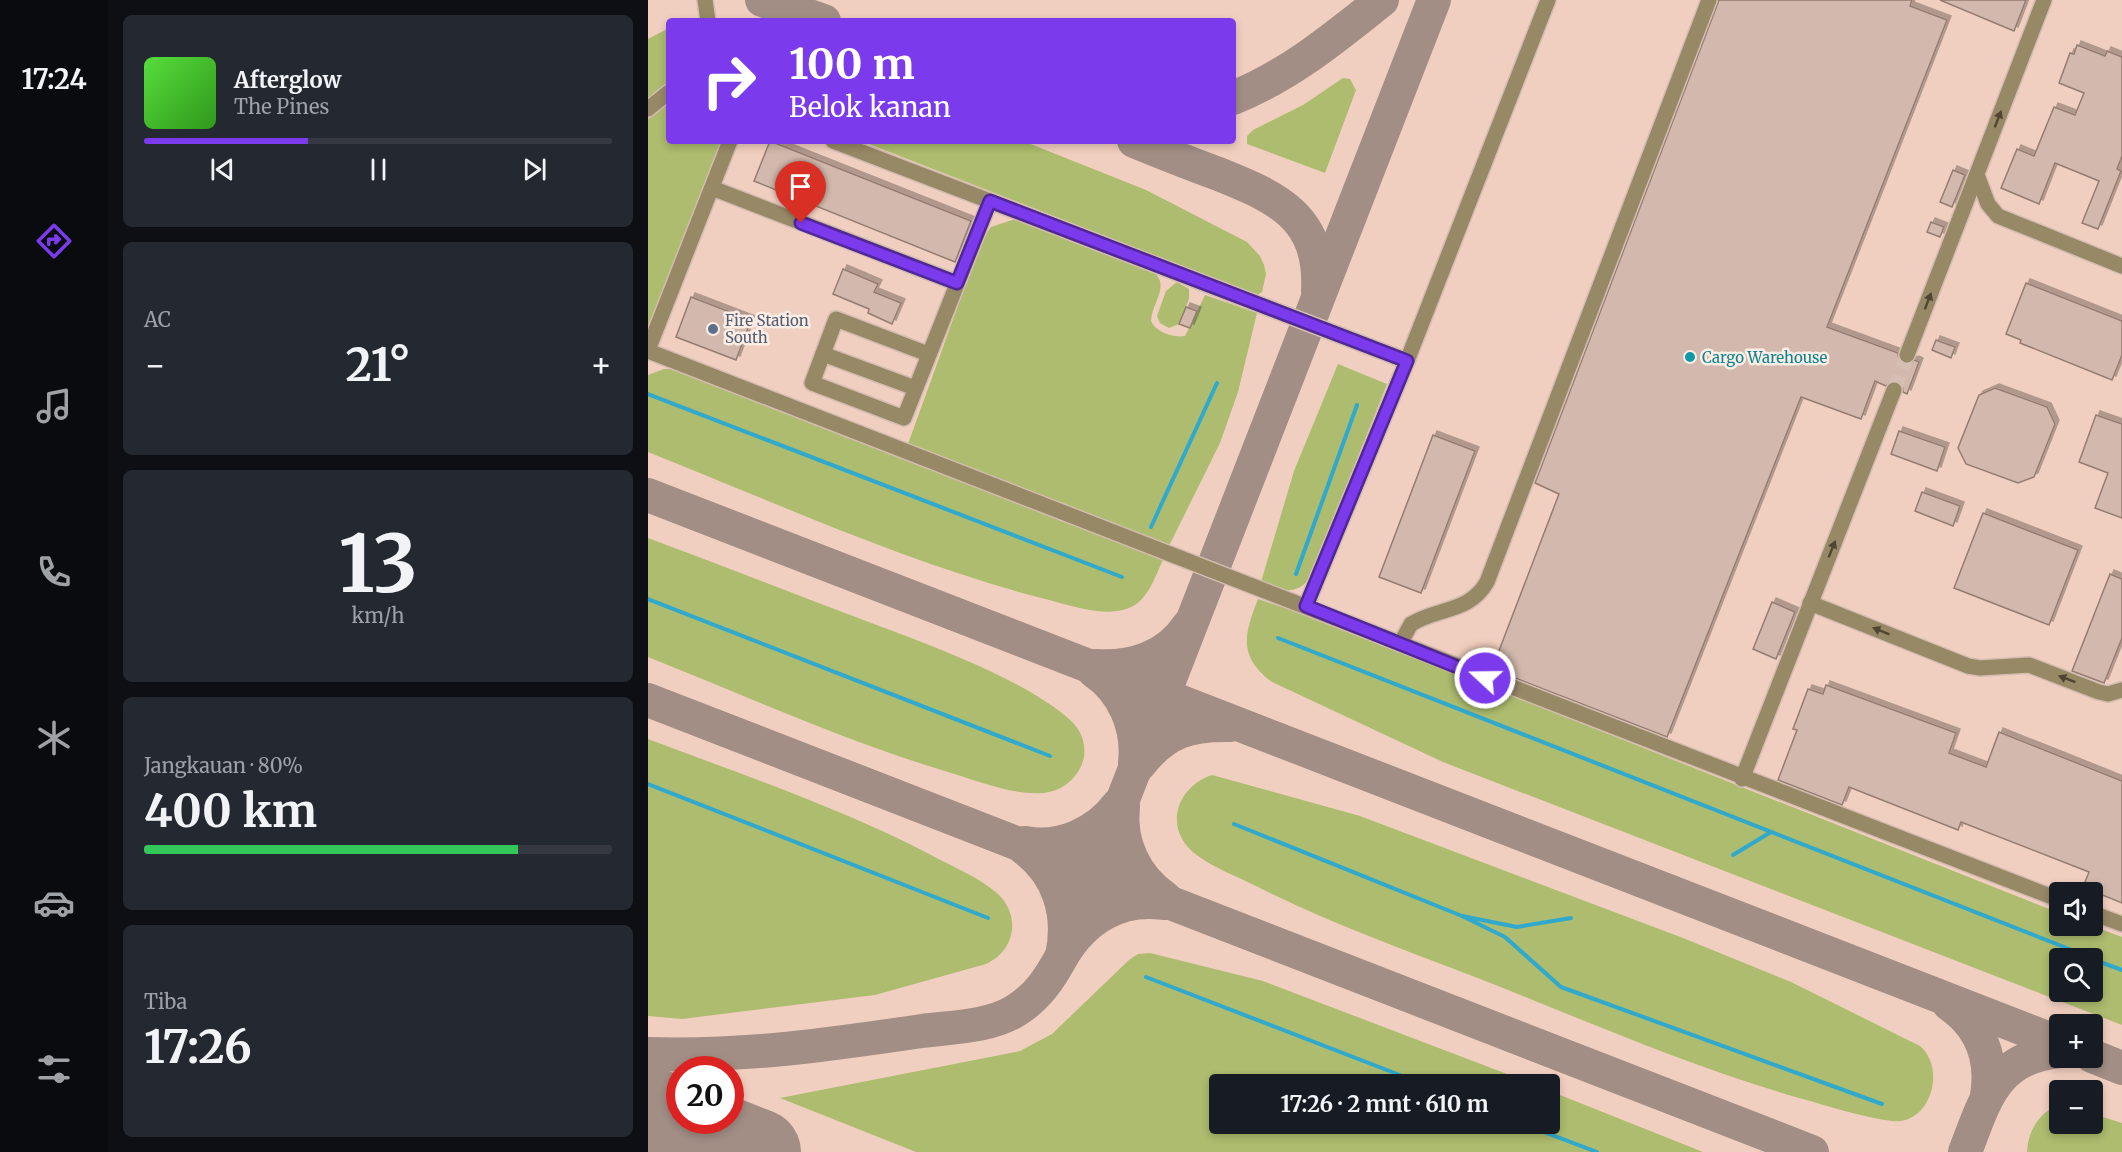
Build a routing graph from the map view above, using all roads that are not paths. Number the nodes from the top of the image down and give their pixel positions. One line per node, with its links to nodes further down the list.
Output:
1 (705, 0): 5 (lane)
2 (1548, 0): 19 (lane)
3 (1709, 0): 24 (lane)
4 (2044, 0): 10 (lane, one-way to 4)
5 (708, 18)
6 (666, 94): 7 (lane)
7 (648, 109)
8 (729, 144): 11 (lane)
9 (841, 144): 12 (lane)
10 (1977, 175): 13 (lane); 18 (lane, one-way to 10)
11 (712, 188): 14 (lane); 15 (lane)
12 (990, 201): 14 (lane); 19 (lane)
13 (2122, 266)
14 (957, 283): 17 (lane)
15 (648, 351): 23 (lane)
16 (823, 354): 17 (lane); 20 (lane); 20 (lane)
17 (928, 354): 20 (lane)
18 (1907, 356)
19 (1407, 361): 23 (lane)
20 (915, 388)
21 (1893, 390): 22 (lane, one-way to 21)
22 (1810, 603): 25 (lane, one-way to 22); 26 (lane)
23 (1306, 606): 24 (lane)
24 (1400, 644): 26 (lane)
25 (2122, 690)
26 (1742, 778): 27 (lane)
27 (2049, 896)
28 (2103, 917): 29 (lane)
29 (2122, 924)

